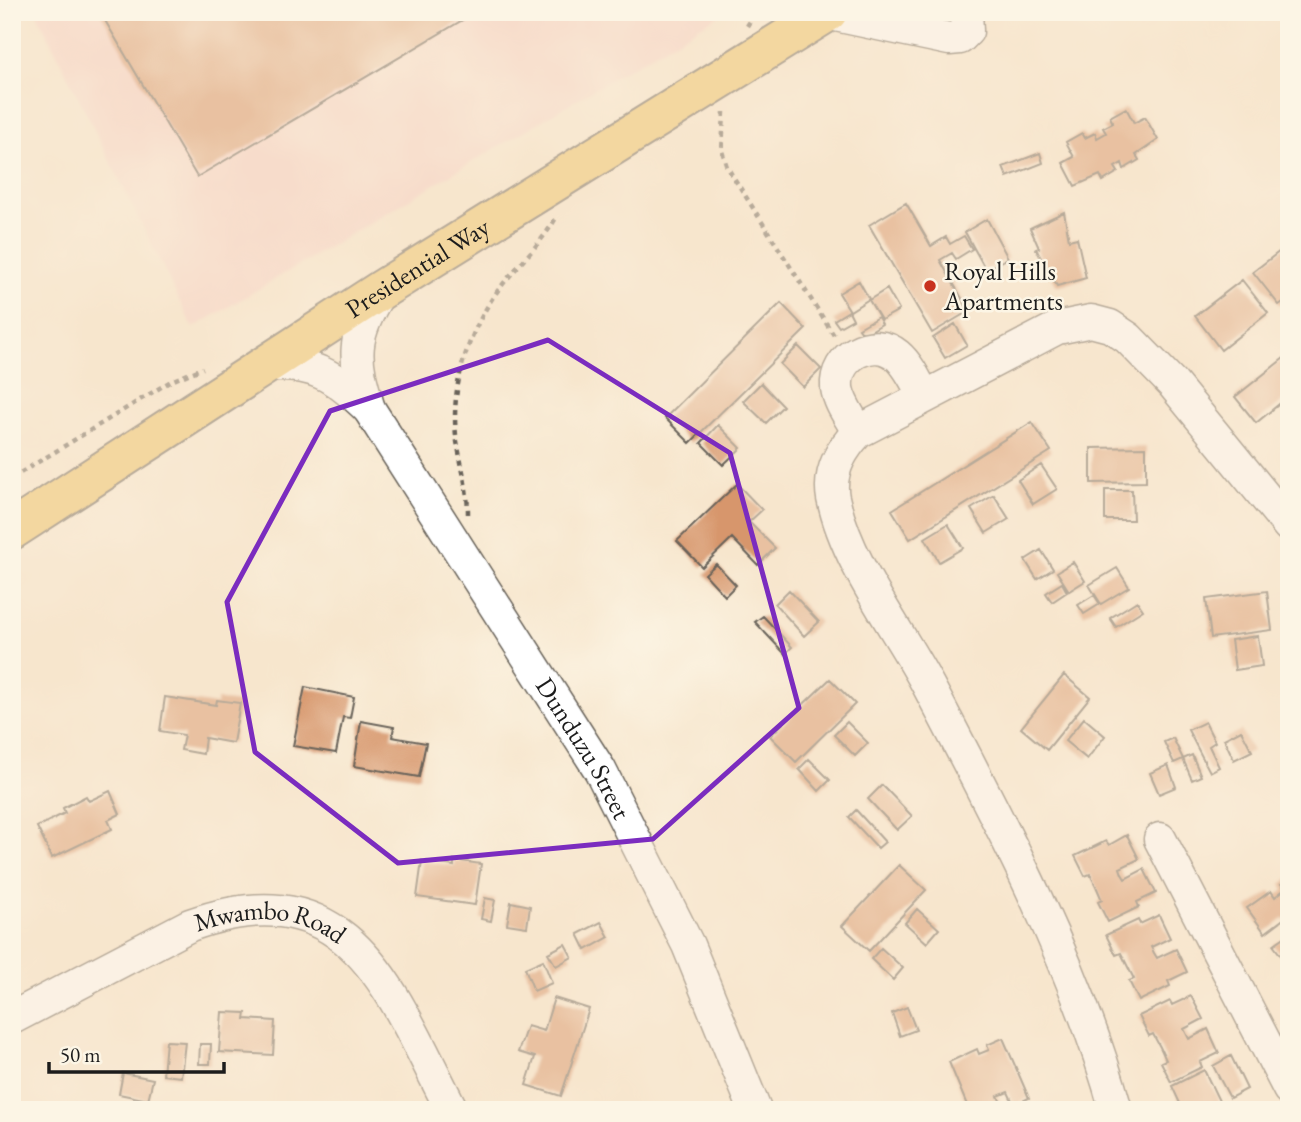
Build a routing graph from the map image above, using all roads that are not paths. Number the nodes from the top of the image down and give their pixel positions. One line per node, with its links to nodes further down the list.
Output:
1 (967, 12): 2 (street)
2 (827, 13): 3 (main road, Presidential Way)
3 (381, 289): 4 (main road, Presidential Way); 6 (street, Dunduzu Street)
4 (263, 366): 6 (street, Dunduzu Street); 9 (main road, Presidential Way)
5 (924, 396): 7 (street); 7 (street); 8 (street)
6 (369, 409): 14 (street, Dunduzu Street)
7 (858, 432): 15 (street)
8 (1289, 526)
9 (12, 530)
10 (1160, 839): 12 (street)
11 (12, 1018): 13 (street, Mwambo Road)
12 (1289, 1089)
13 (452, 1110)
14 (755, 1110)
15 (1116, 1110)

